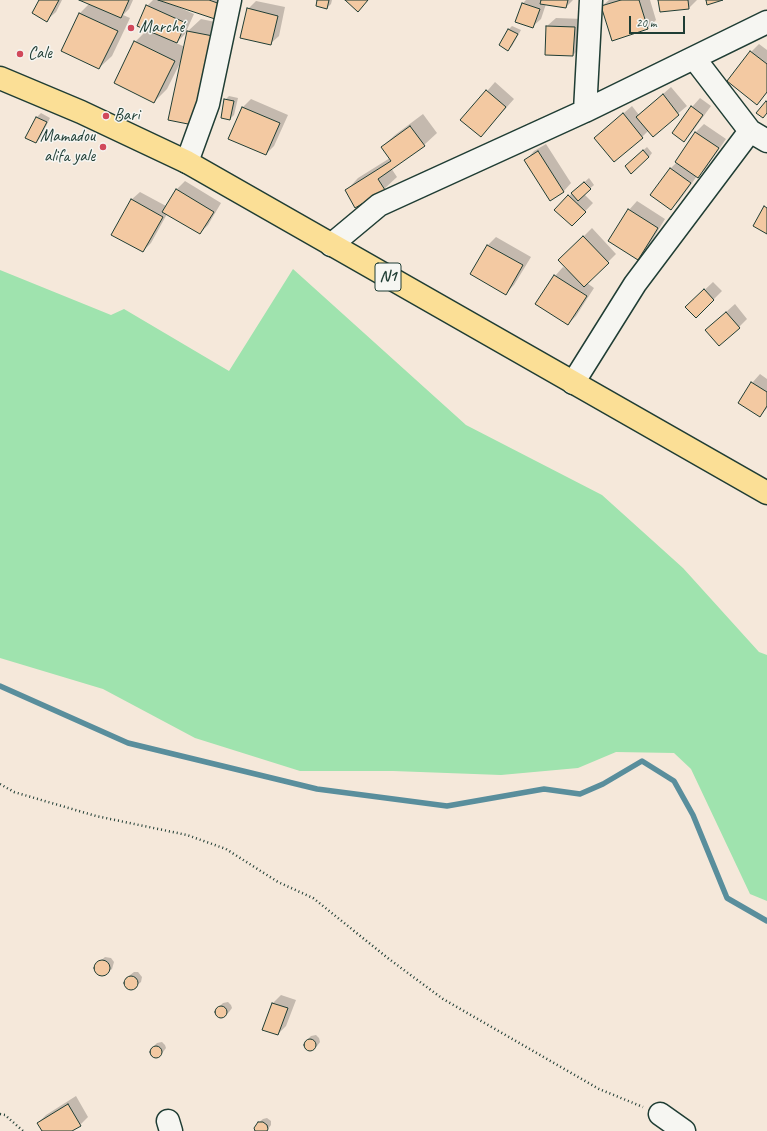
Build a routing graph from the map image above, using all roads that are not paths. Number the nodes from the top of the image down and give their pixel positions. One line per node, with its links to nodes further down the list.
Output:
1 (230, 0): 8 (street)
2 (590, 0): 6 (street)
3 (767, 22): 4 (street)
4 (694, 58): 6 (street); 7 (street)
5 (0, 78): 8 (highway, N1)
6 (585, 111): 9 (street)
7 (759, 136): 10 (street)
8 (187, 162): 9 (highway, N1)
9 (331, 245): 10 (highway, N1)
10 (573, 383): 11 (highway, N1)
11 (767, 493)
12 (660, 1114): 13 (street)
13 (684, 1131)

